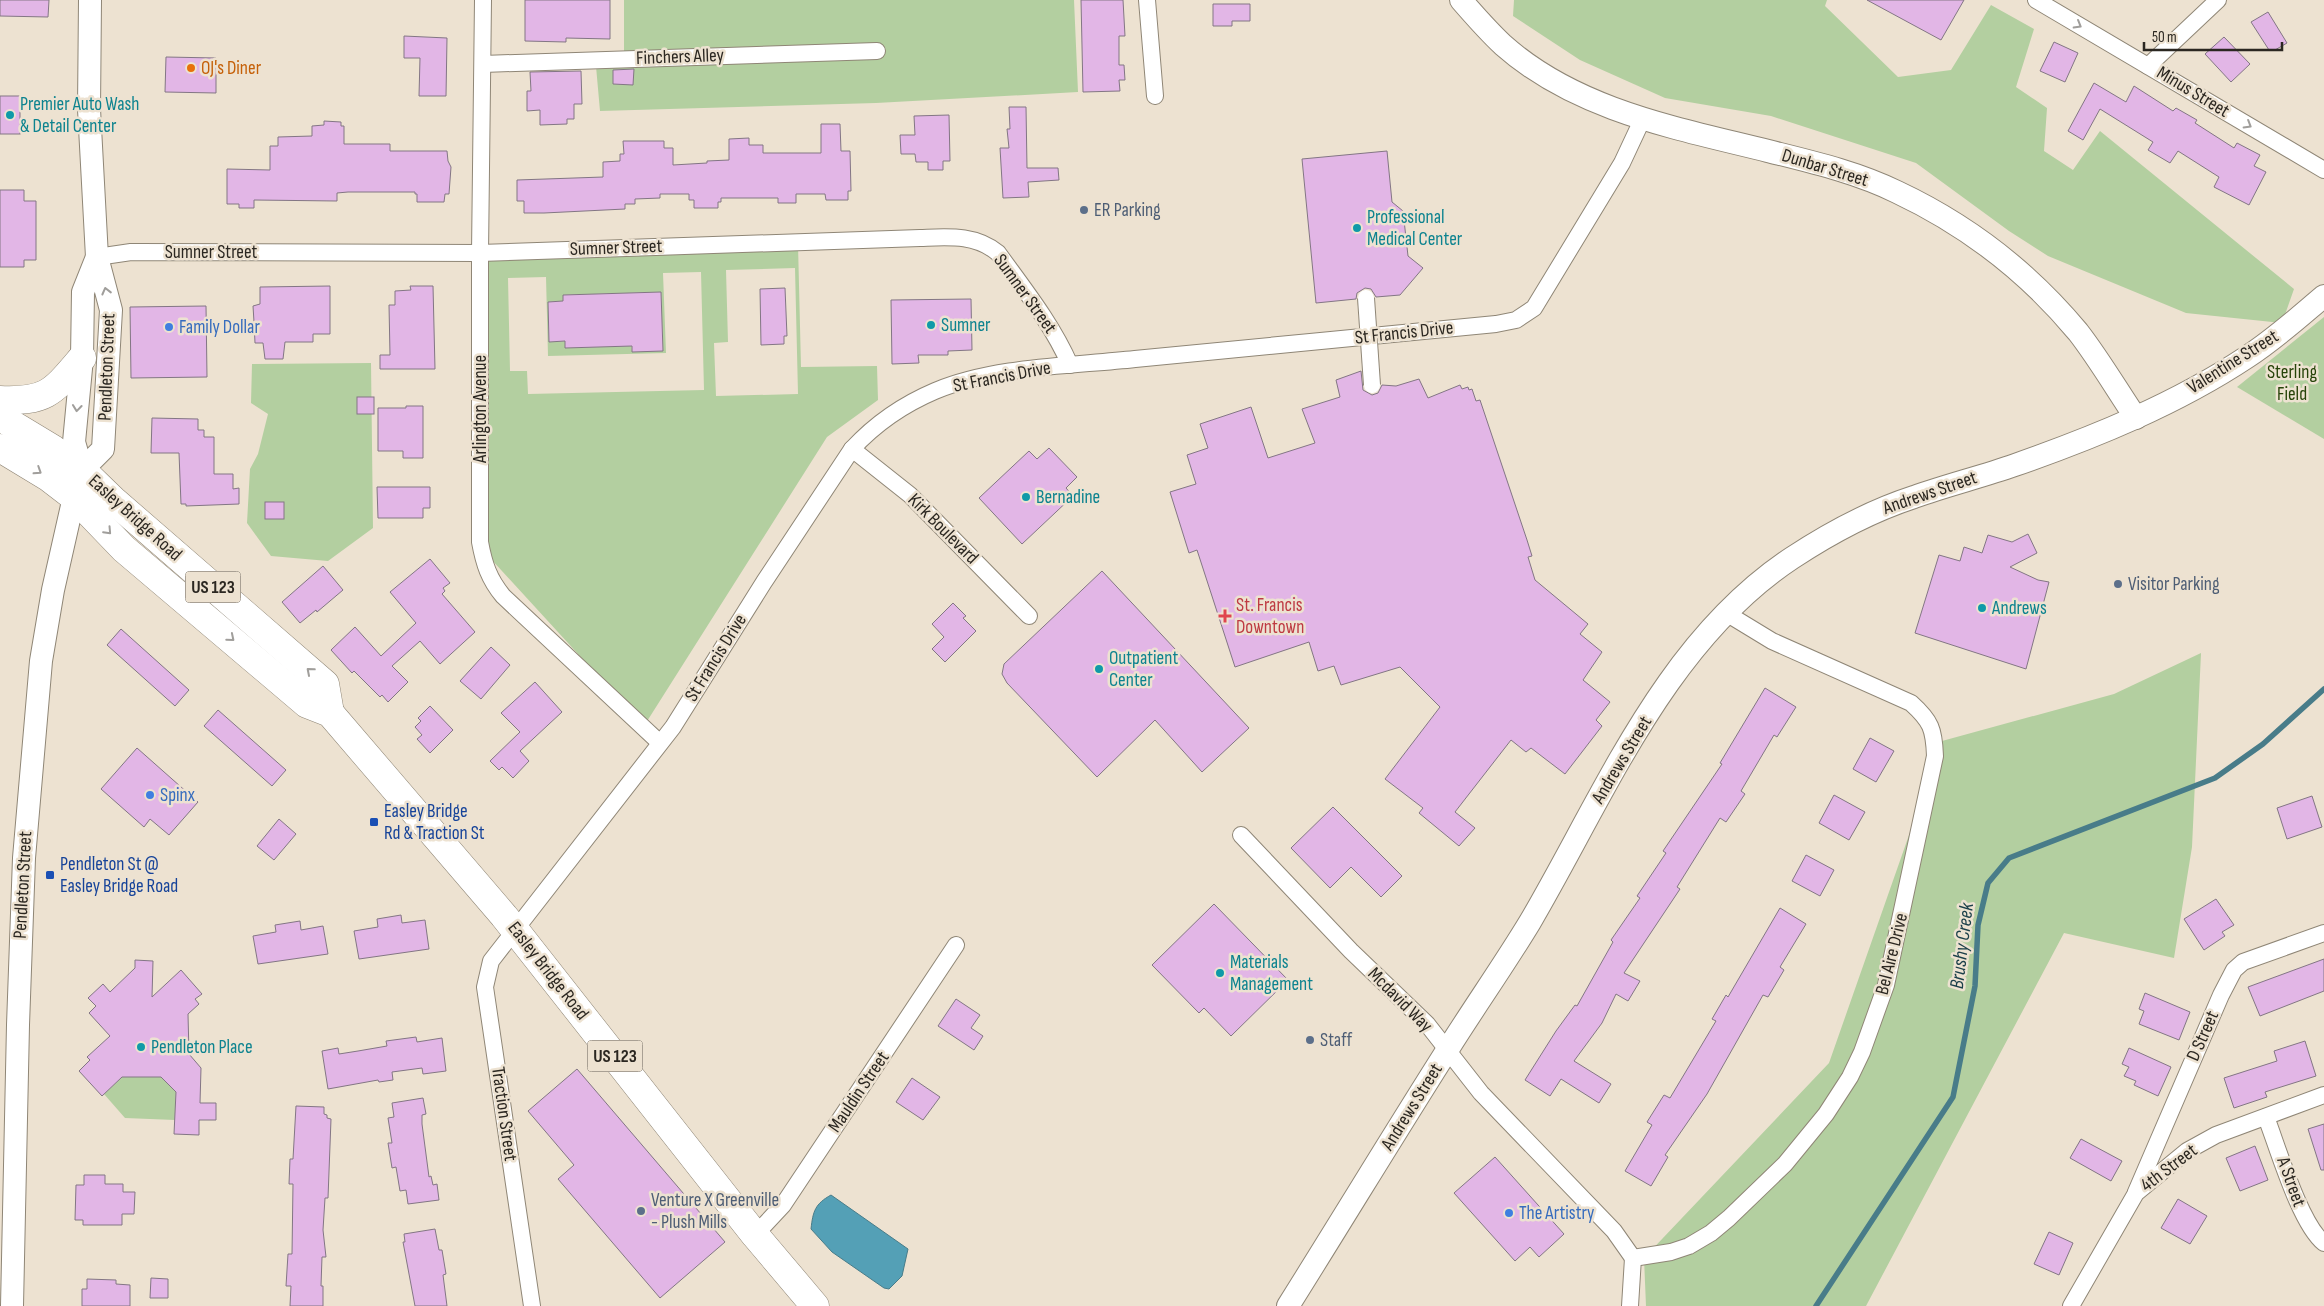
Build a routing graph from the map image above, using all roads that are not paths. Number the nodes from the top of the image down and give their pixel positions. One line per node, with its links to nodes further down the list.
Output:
1 (90, 0): 14 (street, Pendleton Street)
2 (483, 0): 8 (street, Arlington Avenue)
3 (1147, 0): 10 (street)
4 (1461, 0): 11 (street, Dunbar Street)
5 (2036, 0): 9 (street, Minus Street, one-way to 9)
6 (2218, 0): 9 (street)
7 (877, 51): 8 (street, Finchers Alley)
8 (483, 64): 13 (street, Arlington Avenue)
9 (2148, 66): 12 (street, Minus Street, one-way to 12)
10 (1155, 96)
11 (1643, 118): 18 (street, St Francis Drive); 22 (street, Dunbar Street)
12 (2324, 170)
13 (480, 253): 14 (street, Sumner Street); 18 (street, Sumner Street); 30 (street, Arlington Avenue)
14 (97, 257): 17 (street, Pendleton Street); 25 (street, Pendleton Street, one-way to 14)
15 (2324, 296): 22 (street, Valentine Street)
16 (1366, 298): 19 (street, bridge)
17 (82, 358): 20 (highway); 25 (street, Pendleton Street, one-way to 25)
18 (1070, 365): 24 (street, St Francis Drive)
19 (1372, 385)
20 (0, 400)
21 (0, 417): 25 (highway, US 123)
22 (2136, 418): 27 (street, Andrews Street)
23 (0, 448): 26 (highway, US 123, one-way to 26)
24 (852, 449): 28 (street, Kirk Boulevard); 30 (street, St Francis Drive)
25 (82, 470): 26 (street, Pendleton Street); 29 (highway, Easley Bridge Road / US 123, one-way to 25)
26 (74, 497): 29 (highway, Easley Bridge Road / US 123, one-way to 29); 42 (street, Pendleton Street)
27 (1726, 613): 35 (street, Andrews Street); 41 (street, Bel Aire Drive)
28 (1028, 616)
29 (330, 713): 32 (highway, Easley Bridge Road / US 123)
30 (660, 743): 32 (street, St Francis Drive)
31 (1241, 835): 35 (street, Mcdavid Way)
32 (516, 931): 39 (highway, Easley Bridge Road / US 123); 43 (street, Traction Street)
33 (2324, 933): 38 (street, D Street)
34 (956, 945): 39 (street, Mauldin Street)
35 (1447, 1050): 41 (street, Mcdavid Way); 45 (street, Andrews Street)
36 (2324, 1096): 37 (street, 4th Street)
37 (2266, 1117): 38 (street, 4th Street); 40 (street, A Street)
38 (2136, 1193): 47 (street, 4th Street)
39 (755, 1235): 44 (highway, Easley Bridge Road / US 123)
40 (2324, 1243)
41 (1633, 1258): 46 (street)
42 (12, 1306)
43 (532, 1306)
44 (814, 1306)
45 (1288, 1306)
46 (1630, 1306)
47 (2072, 1306)

